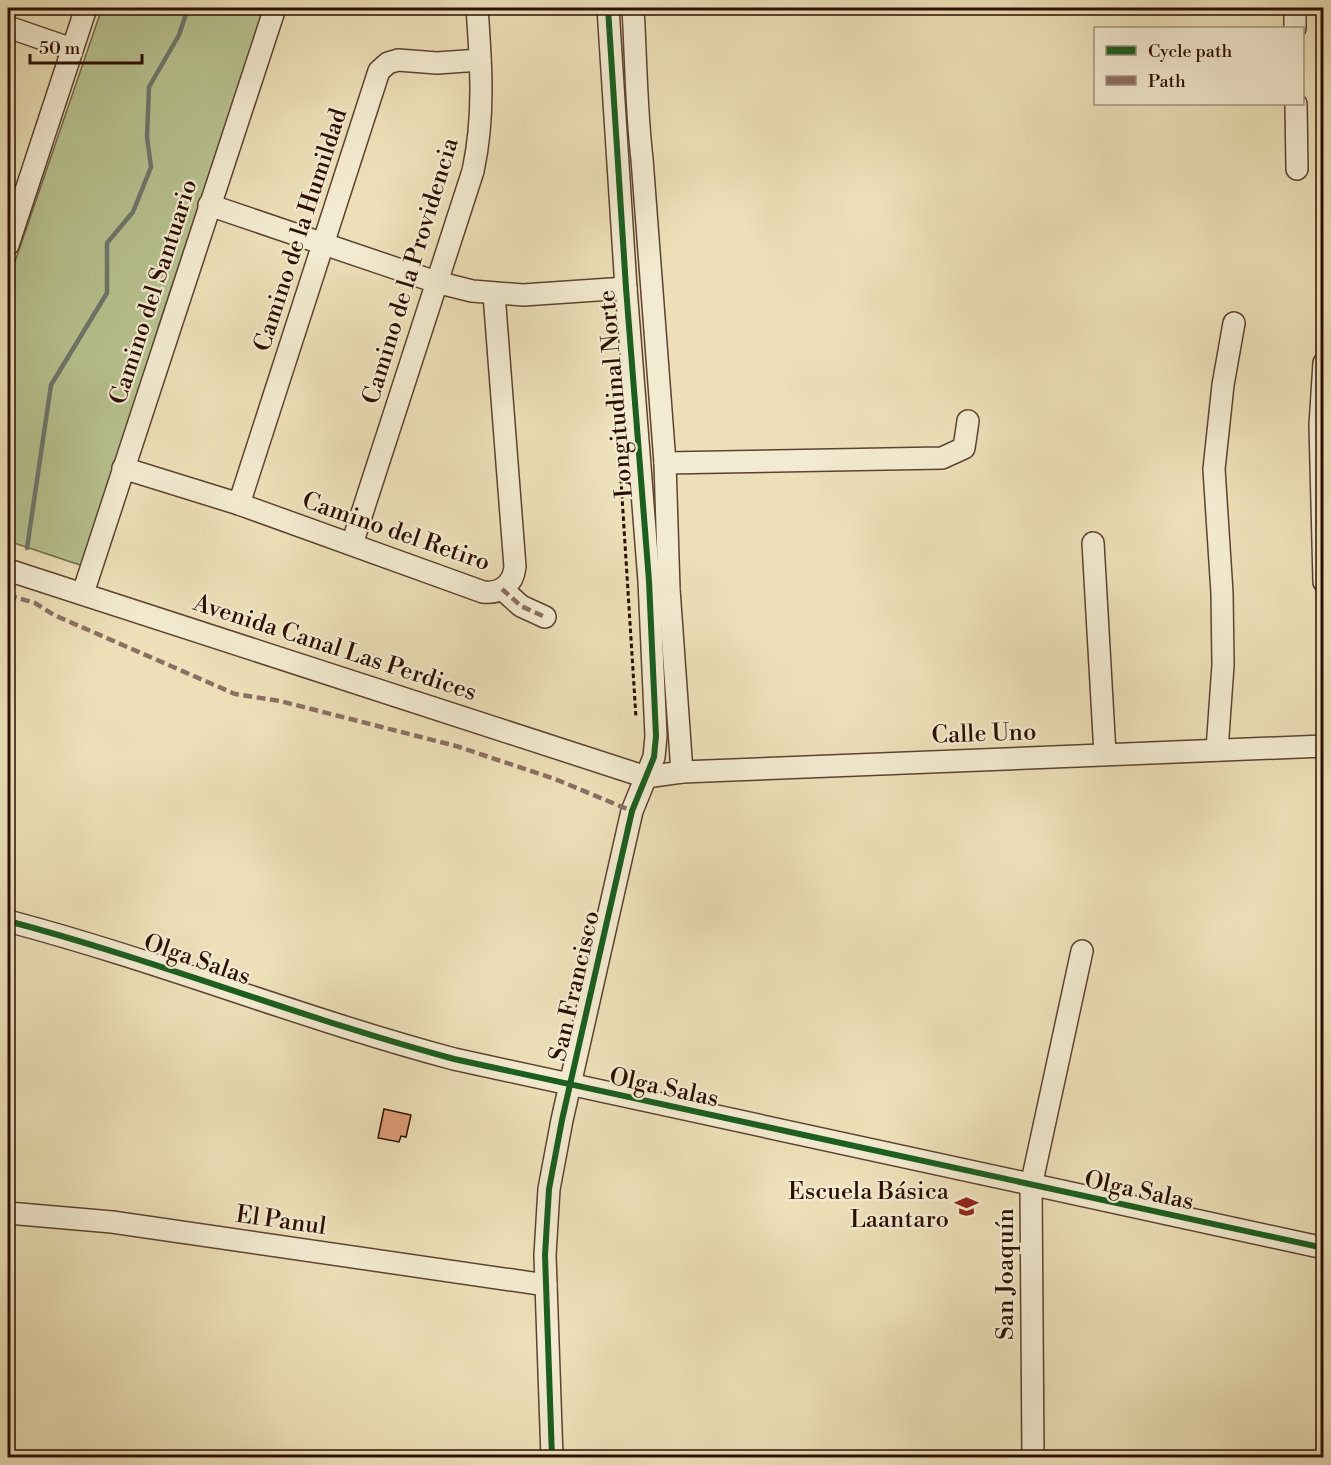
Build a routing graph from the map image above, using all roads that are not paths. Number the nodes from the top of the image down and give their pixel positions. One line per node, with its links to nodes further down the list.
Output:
1 (86, 8): 9 (street)
2 (275, 8): 13 (street, Camino del Santuario)
3 (477, 8): 10 (street, Camino de la Providencia)
4 (608, 8): 17 (street, Longitudinal Norte)
5 (633, 8): 22 (street, Longitudinal Norte)
6 (1295, 8): 8 (street)
7 (8, 27): 9 (street)
8 (1295, 27)
9 (72, 49): 15 (street)
10 (480, 60): 14 (street, Camino de la Humildad); 16 (street, Camino de la Providencia)
11 (1296, 105): 12 (street)
12 (1297, 170)
13 (209, 205): 14 (street); 23 (street, Camino del Santuario)
14 (325, 243): 16 (street); 24 (street, Camino de la Humildad)
15 (8, 245)
16 (436, 282): 18 (street); 26 (street, Camino de la Providencia)
17 (626, 288): 18 (street); 36 (street, Longitudinal Norte)
18 (494, 294): 29 (street, Camino del Retiro)
19 (1234, 323): 33 (street)
20 (1323, 363): 28 (street)
21 (968, 421): 22 (street)
22 (665, 463): 35 (street, Longitudinal Norte)
23 (123, 468): 24 (street, Camino del Retiro); 30 (street, Camino del Santuario)
24 (239, 504): 26 (street, Camino del Retiro)
25 (1093, 543): 34 (street)
26 (352, 544): 29 (street, Camino del Retiro)
27 (8, 570): 30 (street, Avenida Canal Las Perdices)
28 (1323, 582)
29 (502, 589): 31 (street)
30 (83, 593): 36 (street, Avenida Canal Las Perdices)
31 (545, 617)
32 (1323, 747): 33 (street, Calle Uno)
33 (1217, 750): 34 (street, Calle Uno)
34 (1105, 754): 35 (street, Calle Uno)
35 (682, 772): 36 (street, Calle Uno)
36 (646, 777): 39 (street, San Francisco)
37 (8, 921): 39 (street, Olga Salas)
38 (1082, 951): 40 (street, San Joaquín)
39 (571, 1086): 40 (street, Olga Salas); 43 (street, San Francisco)
40 (1031, 1186): 42 (street, Olga Salas); 45 (street, San Joaquín)
41 (8, 1213): 43 (street, El Panul)
42 (1323, 1248)
43 (546, 1285): 44 (street, San Francisco)
44 (552, 1458)
45 (1033, 1458)

